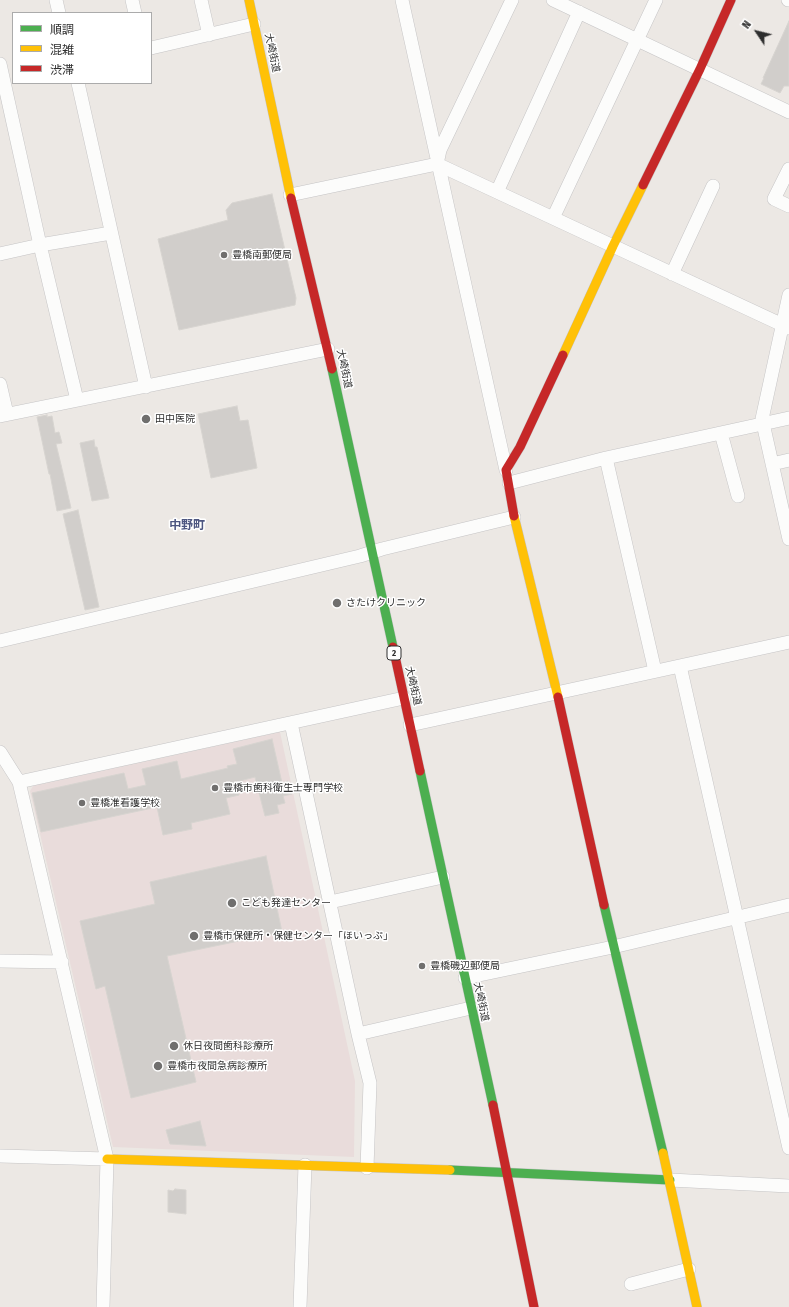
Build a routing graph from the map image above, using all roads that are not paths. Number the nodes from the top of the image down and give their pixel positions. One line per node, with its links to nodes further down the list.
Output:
1 (56, 0): 10 (street)
2 (132, 0): 11 (street)
3 (201, 0): 14 (street)
4 (249, 0): 13 (street, 大崎街道 / 2)
5 (402, 0): 22 (street)
6 (512, 0): 22 (street)
7 (553, 0): 12 (street)
8 (656, 0): 15 (street)
9 (731, 0): 18 (street)
10 (59, 12)
11 (135, 12)
12 (580, 12): 15 (street); 25 (street)
13 (254, 24): 14 (street); 26 (street, 大崎街道 / 2)
14 (209, 35): 16 (street)
15 (638, 40): 18 (street); 28 (street)
16 (152, 48)
17 (0, 64): 19 (street)
18 (700, 69): 21 (street); 31 (street)
19 (6, 81): 30 (street)
20 (78, 84): 29 (street)
21 (789, 112)
22 (437, 164): 25 (street); 26 (street); 47 (street)
23 (789, 169): 27 (street)
24 (713, 186): 33 (street)
25 (497, 192): 28 (street)
26 (290, 195): 36 (street, 大崎街道 / 2)
27 (789, 206)
28 (553, 218): 31 (street)
29 (111, 233): 30 (street); 38 (street)
30 (40, 245): 32 (street); 39 (street)
31 (613, 246): 33 (street); 47 (street)
32 (0, 254)
33 (672, 274): 35 (street)
34 (789, 295): 35 (street)
35 (786, 327): 42 (street)
36 (328, 349): 38 (street); 52 (street, 大崎街道 / 2)
37 (0, 384): 40 (street)
38 (146, 387): 39 (street)
39 (77, 400): 40 (street)
40 (3, 415)
41 (789, 418): 42 (street)
42 (762, 424): 43 (street); 46 (street)
43 (721, 433): 44 (street); 48 (street)
44 (606, 458): 47 (street); 56 (street)
45 (789, 460): 46 (street)
46 (772, 464): 49 (street)
47 (507, 477): 50 (street)
48 (738, 496)
49 (786, 514): 51 (street)
50 (514, 517): 52 (street); 57 (street)
51 (789, 539)
52 (372, 552): 53 (street); 58 (street, 大崎街道 / 2)
53 (0, 641)
54 (789, 642): 55 (street)
55 (680, 666): 56 (street); 66 (street)
56 (655, 671): 57 (street)
57 (557, 693): 60 (street); 67 (street)
58 (404, 698): 59 (street); 60 (street, 大崎街道 / 2)
59 (291, 723): 62 (street); 64 (street)
60 (410, 725): 63 (street, 大崎街道 / 2)
61 (0, 752): 62 (street)
62 (19, 782): 69 (street)
63 (443, 877): 64 (street); 70 (street, 大崎街道 / 2)
64 (330, 902): 72 (street)
65 (789, 905): 66 (street)
66 (737, 917): 67 (street); 73 (street)
67 (614, 947): 70 (street); 79 (street)
68 (0, 961): 69 (street)
69 (62, 962): 75 (street)
70 (465, 978): 71 (street, 大崎街道 / 2)
71 (471, 1008): 72 (street); 78 (street, 大崎街道 / 2)
72 (358, 1034): 77 (street)
73 (789, 1148)
74 (0, 1156): 75 (street)
75 (107, 1159): 76 (street); 83 (street)
76 (305, 1165): 77 (street); 84 (street)
77 (367, 1168): 78 (street)
78 (506, 1172): 79 (street); 85 (street, 大崎街道 / 2)
79 (670, 1180): 80 (street); 81 (street)
80 (789, 1186)
81 (689, 1270): 82 (street); 86 (street)
82 (631, 1284)
83 (103, 1307)
84 (300, 1307)
85 (534, 1307)
86 (697, 1307)

